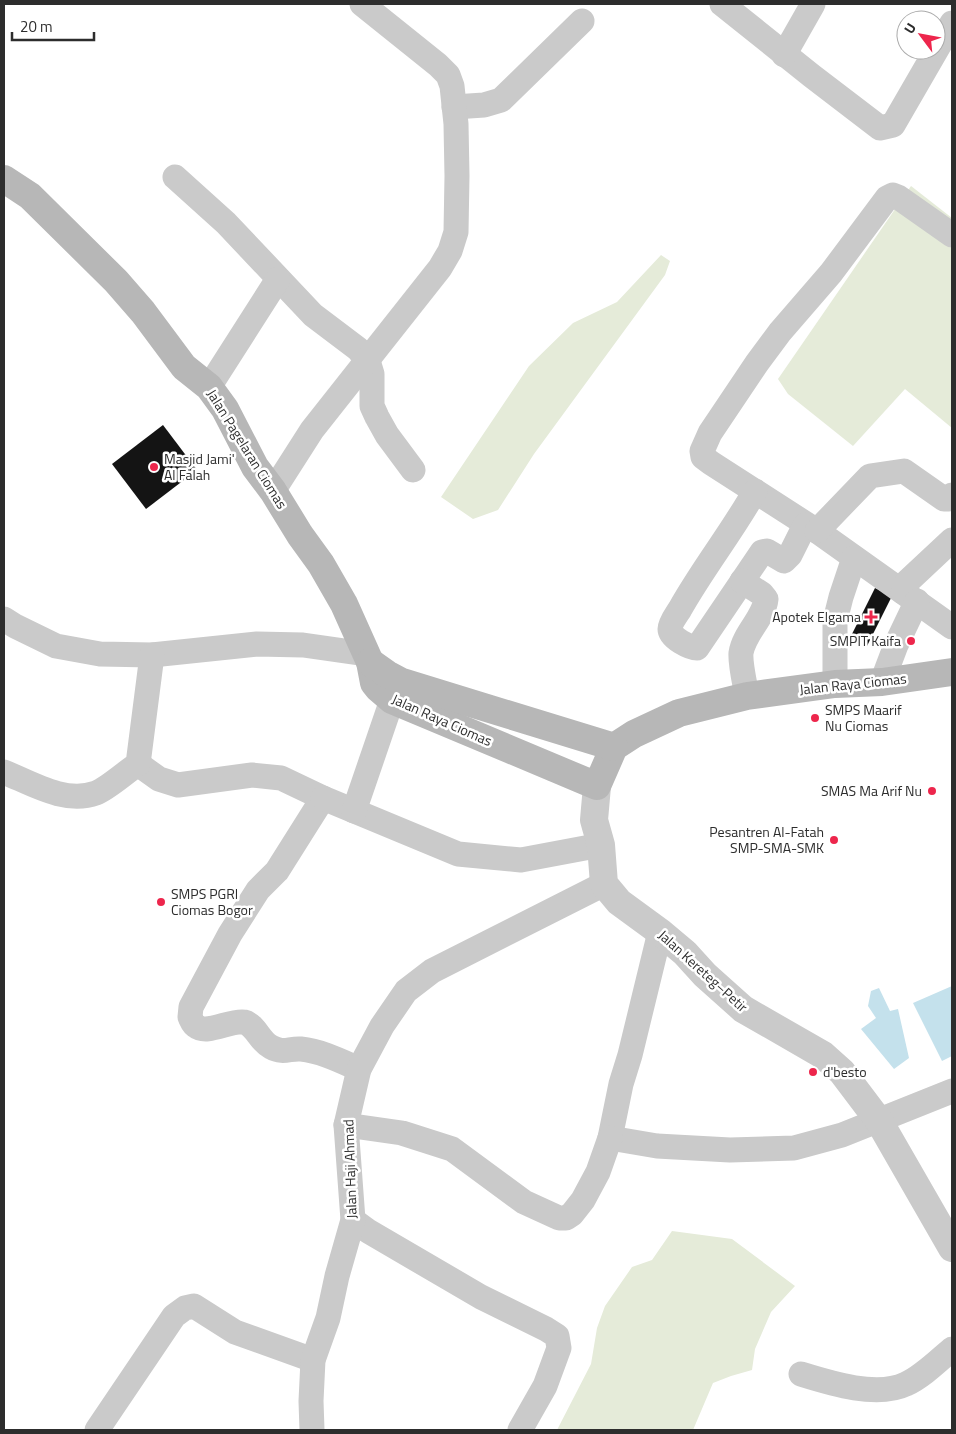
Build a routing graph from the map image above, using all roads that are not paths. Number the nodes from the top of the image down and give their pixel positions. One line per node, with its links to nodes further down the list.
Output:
1 (362, 4): 7 (street)
2 (722, 4): 6 (street)
3 (813, 4): 6 (street)
4 (582, 21): 7 (street)
5 (952, 23): 6 (street)
6 (784, 55)
7 (454, 107): 12 (street)
8 (175, 177): 11 (street)
9 (4, 179): 13 (main road, Jalan Pagelaran Ciomas)
10 (952, 234): 16 (street)
11 (278, 280): 12 (street); 13 (street)
12 (368, 361): 14 (street); 15 (street)
13 (209, 387): 15 (main road, Jalan Pagelaran Ciomas)
14 (413, 470)
15 (273, 491): 26 (main road, Jalan Pagelaran Ciomas)
16 (755, 491): 18 (street); 21 (street)
17 (952, 495): 18 (street)
18 (811, 528): 20 (street); 21 (street)
19 (952, 540): 22 (street)
20 (854, 558): 22 (street); 29 (street)
21 (742, 580): 30 (street)
22 (910, 596): 24 (street); 28 (street)
23 (4, 619): 25 (street)
24 (952, 626)
25 (152, 655): 26 (street); 33 (street)
26 (368, 658): 31 (main road, Jalan Raya Ciomas); 32 (main road, Jalan Raya Ciomas)
27 (952, 672): 28 (main road, Jalan Raya Ciomas)
28 (882, 682): 29 (main road, Jalan Raya Ciomas)
29 (836, 684): 30 (main road, Jalan Raya Ciomas)
30 (747, 696): 32 (main road, Jalan Raya Ciomas)
31 (392, 700): 35 (main road, Jalan Raya Ciomas); 37 (street)
32 (614, 748): 35 (main road)
33 (138, 764): 34 (street); 36 (street)
34 (4, 772)
35 (597, 786): 38 (street)
36 (323, 798): 37 (street); 41 (street)
37 (354, 811): 38 (street)
38 (600, 845): 39 (street)
39 (604, 884): 40 (street, Jalan Kereteg–Petir); 41 (street, Jalan Haji Ahmad)
40 (660, 932): 43 (street, Jalan Kereteg–Petir); 45 (street)
41 (359, 1069): 44 (street, Jalan Haji Ahmad)
42 (952, 1090): 43 (street)
43 (879, 1120): 45 (street); 47 (street, Jalan Kereteg–Petir)
44 (346, 1125): 45 (street); 46 (street, Jalan Haji Ahmad)
45 (610, 1138)
46 (353, 1220): 49 (street, Jalan Haji Ahmad); 53 (street)
47 (952, 1248)
48 (952, 1349): 50 (street)
49 (313, 1360): 51 (street); 52 (street, Jalan Haji Ahmad)
50 (801, 1374)
51 (97, 1430)
52 (312, 1430)
53 (520, 1430)

